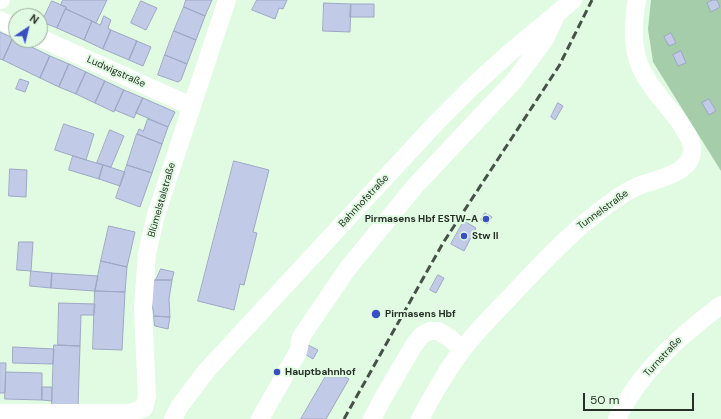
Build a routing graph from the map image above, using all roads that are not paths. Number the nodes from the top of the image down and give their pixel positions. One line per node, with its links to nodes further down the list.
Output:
1 (226, 0): 6 (street, Blümelstalstraße)
2 (563, 0): 12 (street)
3 (573, 0): 11 (street, Bahnhofstraße)
4 (637, 0): 8 (street, Tunnelstraße)
5 (48, 42): 6 (street, Ludwigstraße)
6 (191, 106): 10 (street, Blümelstalstraße)
7 (721, 305): 15 (street, Turnstraße)
8 (462, 350): 13 (street); 14 (street, Tunnelstraße)
9 (0, 413): 10 (street)
10 (56, 416)
11 (173, 419)
12 (260, 419)
13 (372, 419)
14 (420, 419)
15 (616, 419)

